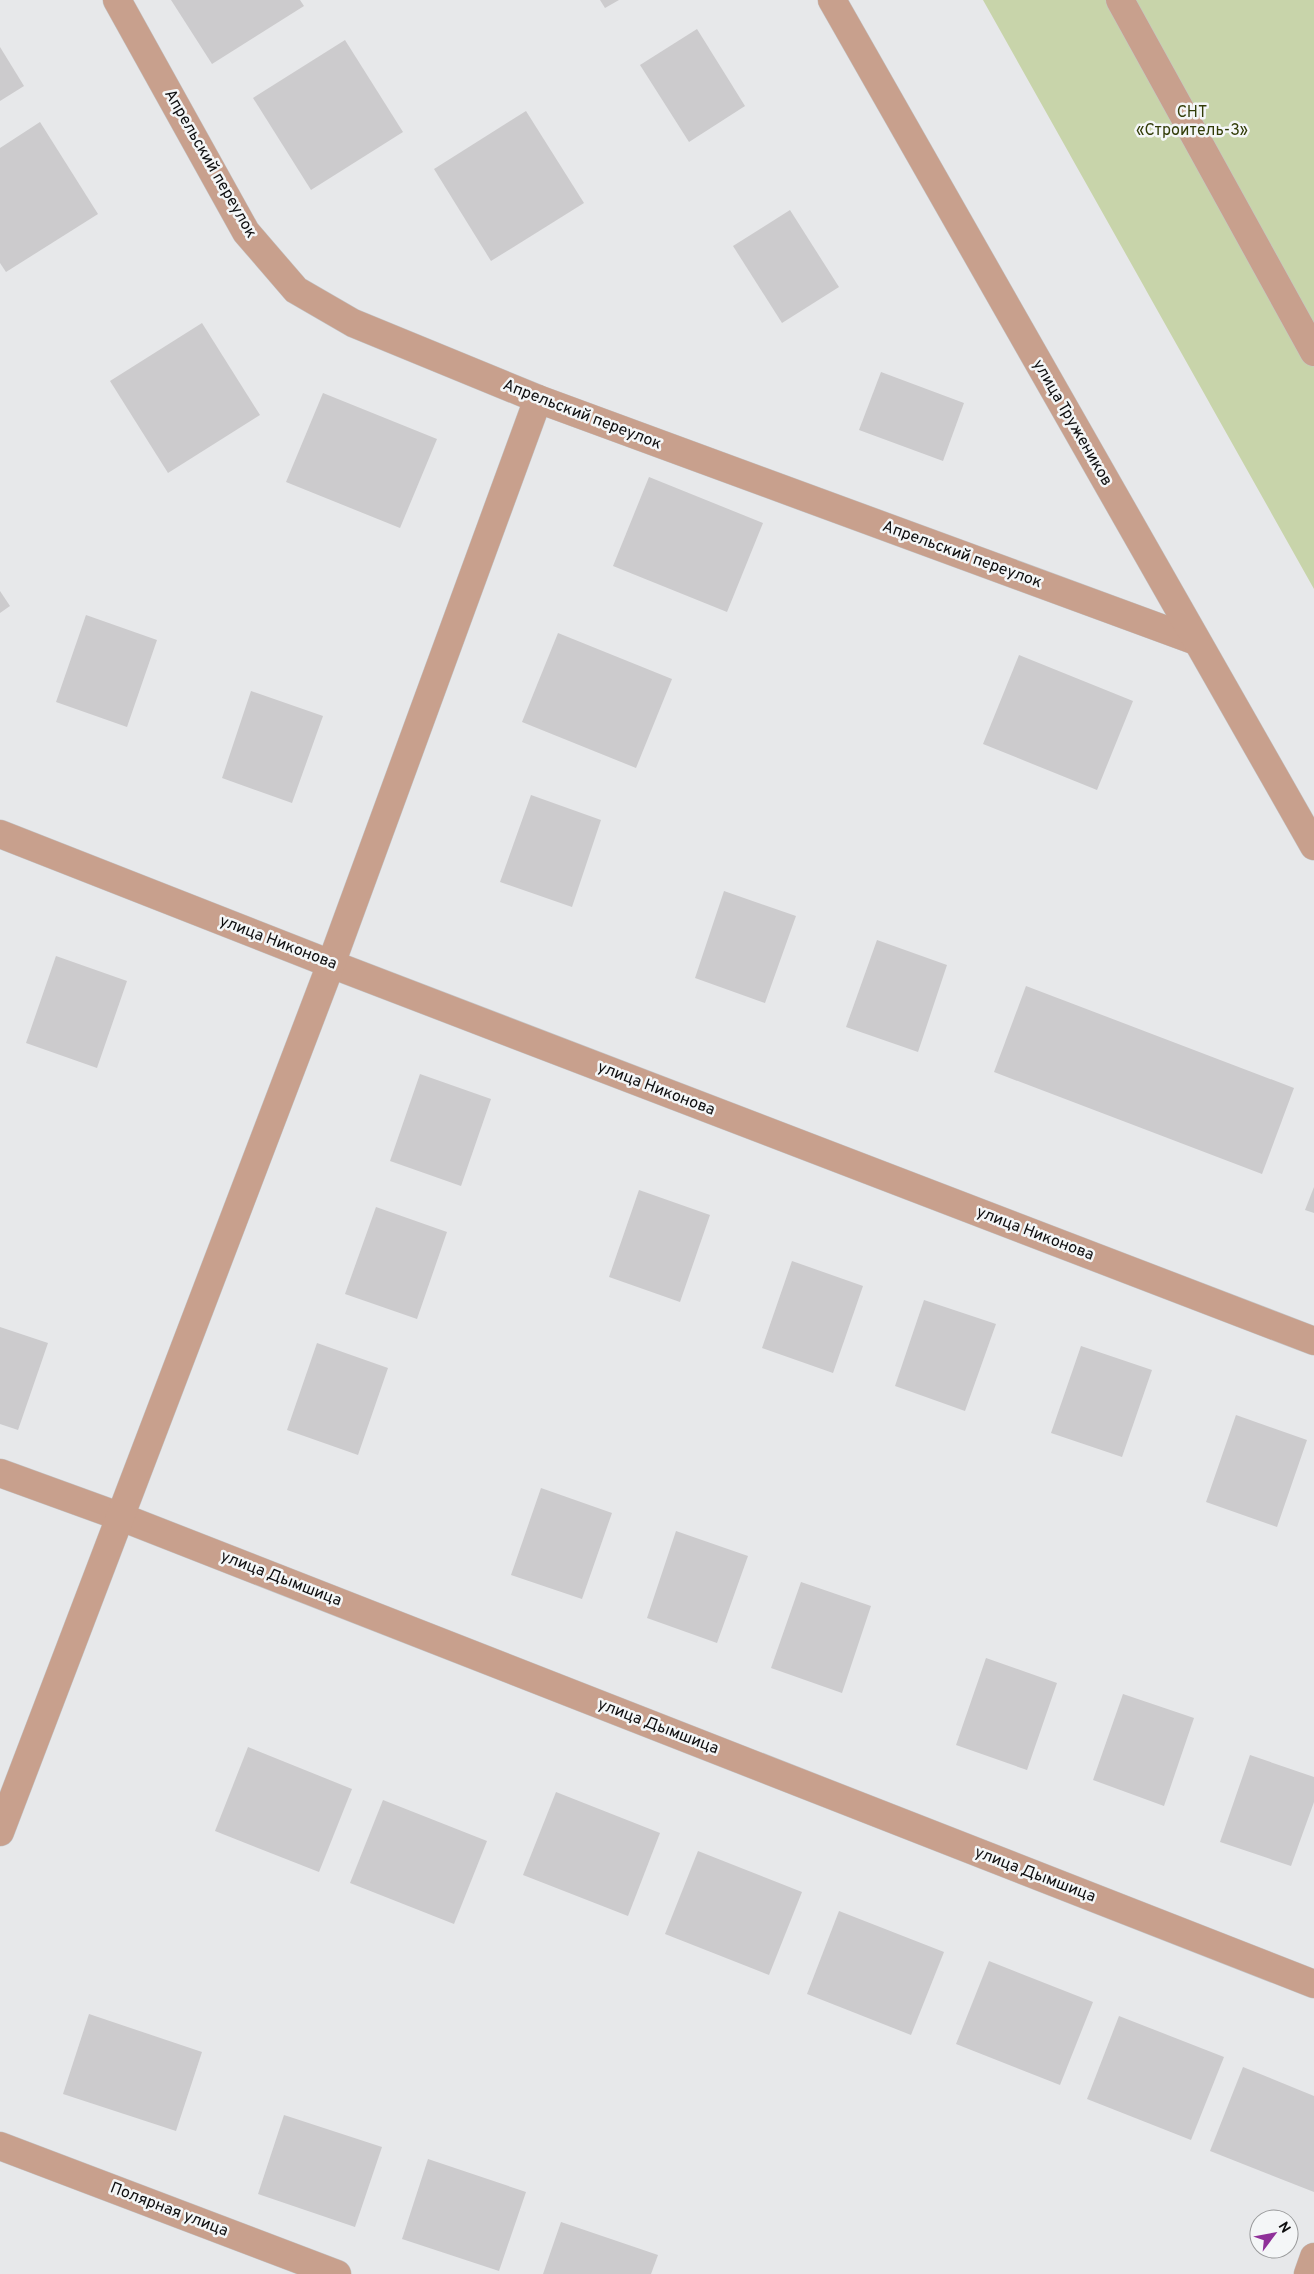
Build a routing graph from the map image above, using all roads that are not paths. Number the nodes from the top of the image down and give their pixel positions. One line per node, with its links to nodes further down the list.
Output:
1 (117, 0): 5 (street, Апрельский переулок)
2 (832, 0): 6 (street, улица Тружеников)
3 (1120, 0): 4 (street)
4 (1313, 349)
5 (538, 400): 6 (street, Апрельский переулок); 9 (street)
6 (1196, 641): 8 (street, улица Тружеников)
7 (0, 834): 9 (street, улица Никонова)
8 (1314, 846)
9 (331, 964): 10 (street, улица Никонова); 12 (street)
10 (1314, 1341)
11 (0, 1473): 12 (street, улица Дымшица)
12 (121, 1517): 13 (street); 14 (street, улица Дымшица)
13 (0, 1832)
14 (1314, 1984)
15 (0, 2146): 17 (street, Полярная улица)
16 (1314, 2257): 18 (street)
17 (337, 2274)
18 (1308, 2274)

